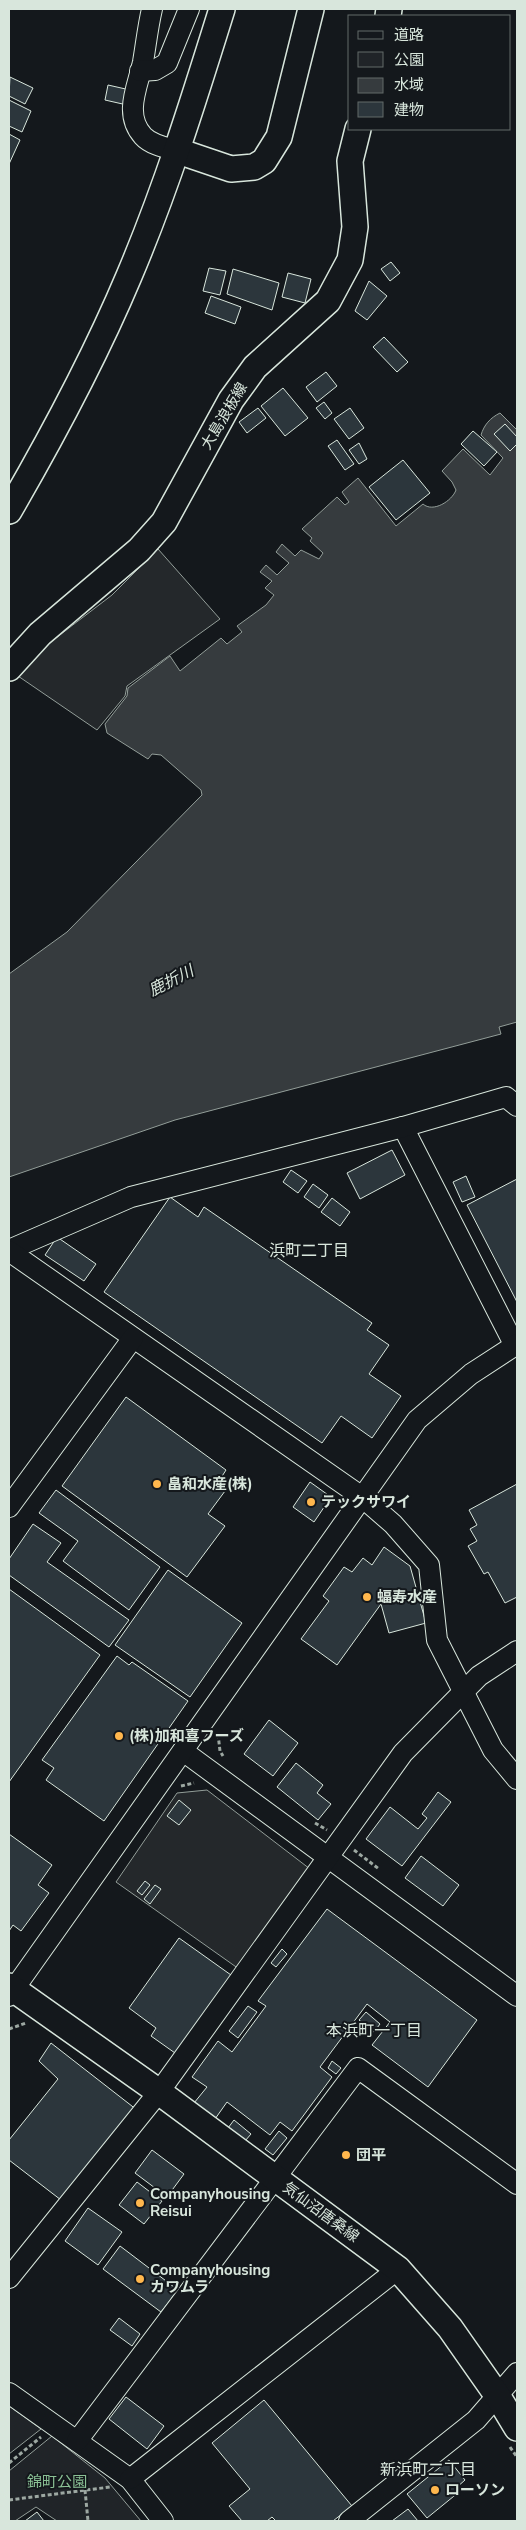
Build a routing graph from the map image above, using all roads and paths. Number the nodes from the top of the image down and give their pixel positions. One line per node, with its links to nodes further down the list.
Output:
1 (152, 9): 5 (street)
2 (189, 9): 5 (street)
3 (222, 9): 7 (main road)
4 (311, 9): 7 (main road)
5 (140, 71): 7 (street)
6 (358, 130): 9 (main road, 大島浪板線)
7 (178, 151): 8 (main road)
8 (9, 511)
9 (9, 668)
10 (517, 1106): 11 (street)
11 (403, 1127): 12 (street); 14 (street)
12 (9, 1251): 13 (street)
13 (133, 1338): 15 (street); 16 (street)
14 (516, 1345): 15 (street)
15 (362, 1497): 18 (street); 20 (street)
16 (9, 1507)
17 (517, 1650): 18 (street)
18 (464, 1692): 22 (street); 26 (street)
19 (218, 1726): 21 (path)
20 (183, 1752): 27 (street); 28 (street)
21 (227, 1761)
22 (517, 1779)
23 (201, 1783): 24 (path)
24 (178, 1787)
25 (308, 1817): 26 (path)
26 (340, 1840): 27 (street)
27 (328, 1858): 29 (street); 30 (street)
28 (10, 1990): 30 (main road, 気仙沼唐桑線)
29 (517, 1996)
30 (159, 2092): 31 (main road, 気仙沼唐桑線); 34 (street)
31 (274, 2178): 32 (street); 33 (main road, 気仙沼唐桑線); 40 (street)
32 (517, 2184)
33 (398, 2269): 37 (main road, 気仙沼唐桑線); 42 (street)
34 (9, 2278)
35 (517, 2373): 37 (street)
36 (9, 2393): 38 (street)
37 (497, 2395): 39 (main road, 気仙沼唐桑線); 47 (street)
38 (56, 2426): 40 (street); 41 (path)
39 (517, 2428)
40 (76, 2441): 42 (street)
41 (9, 2463)
42 (130, 2479): 43 (path); 46 (street)
43 (85, 2490): 44 (path); 45 (path)
44 (9, 2500)
45 (88, 2521)
46 (163, 2521)
47 (349, 2521)

